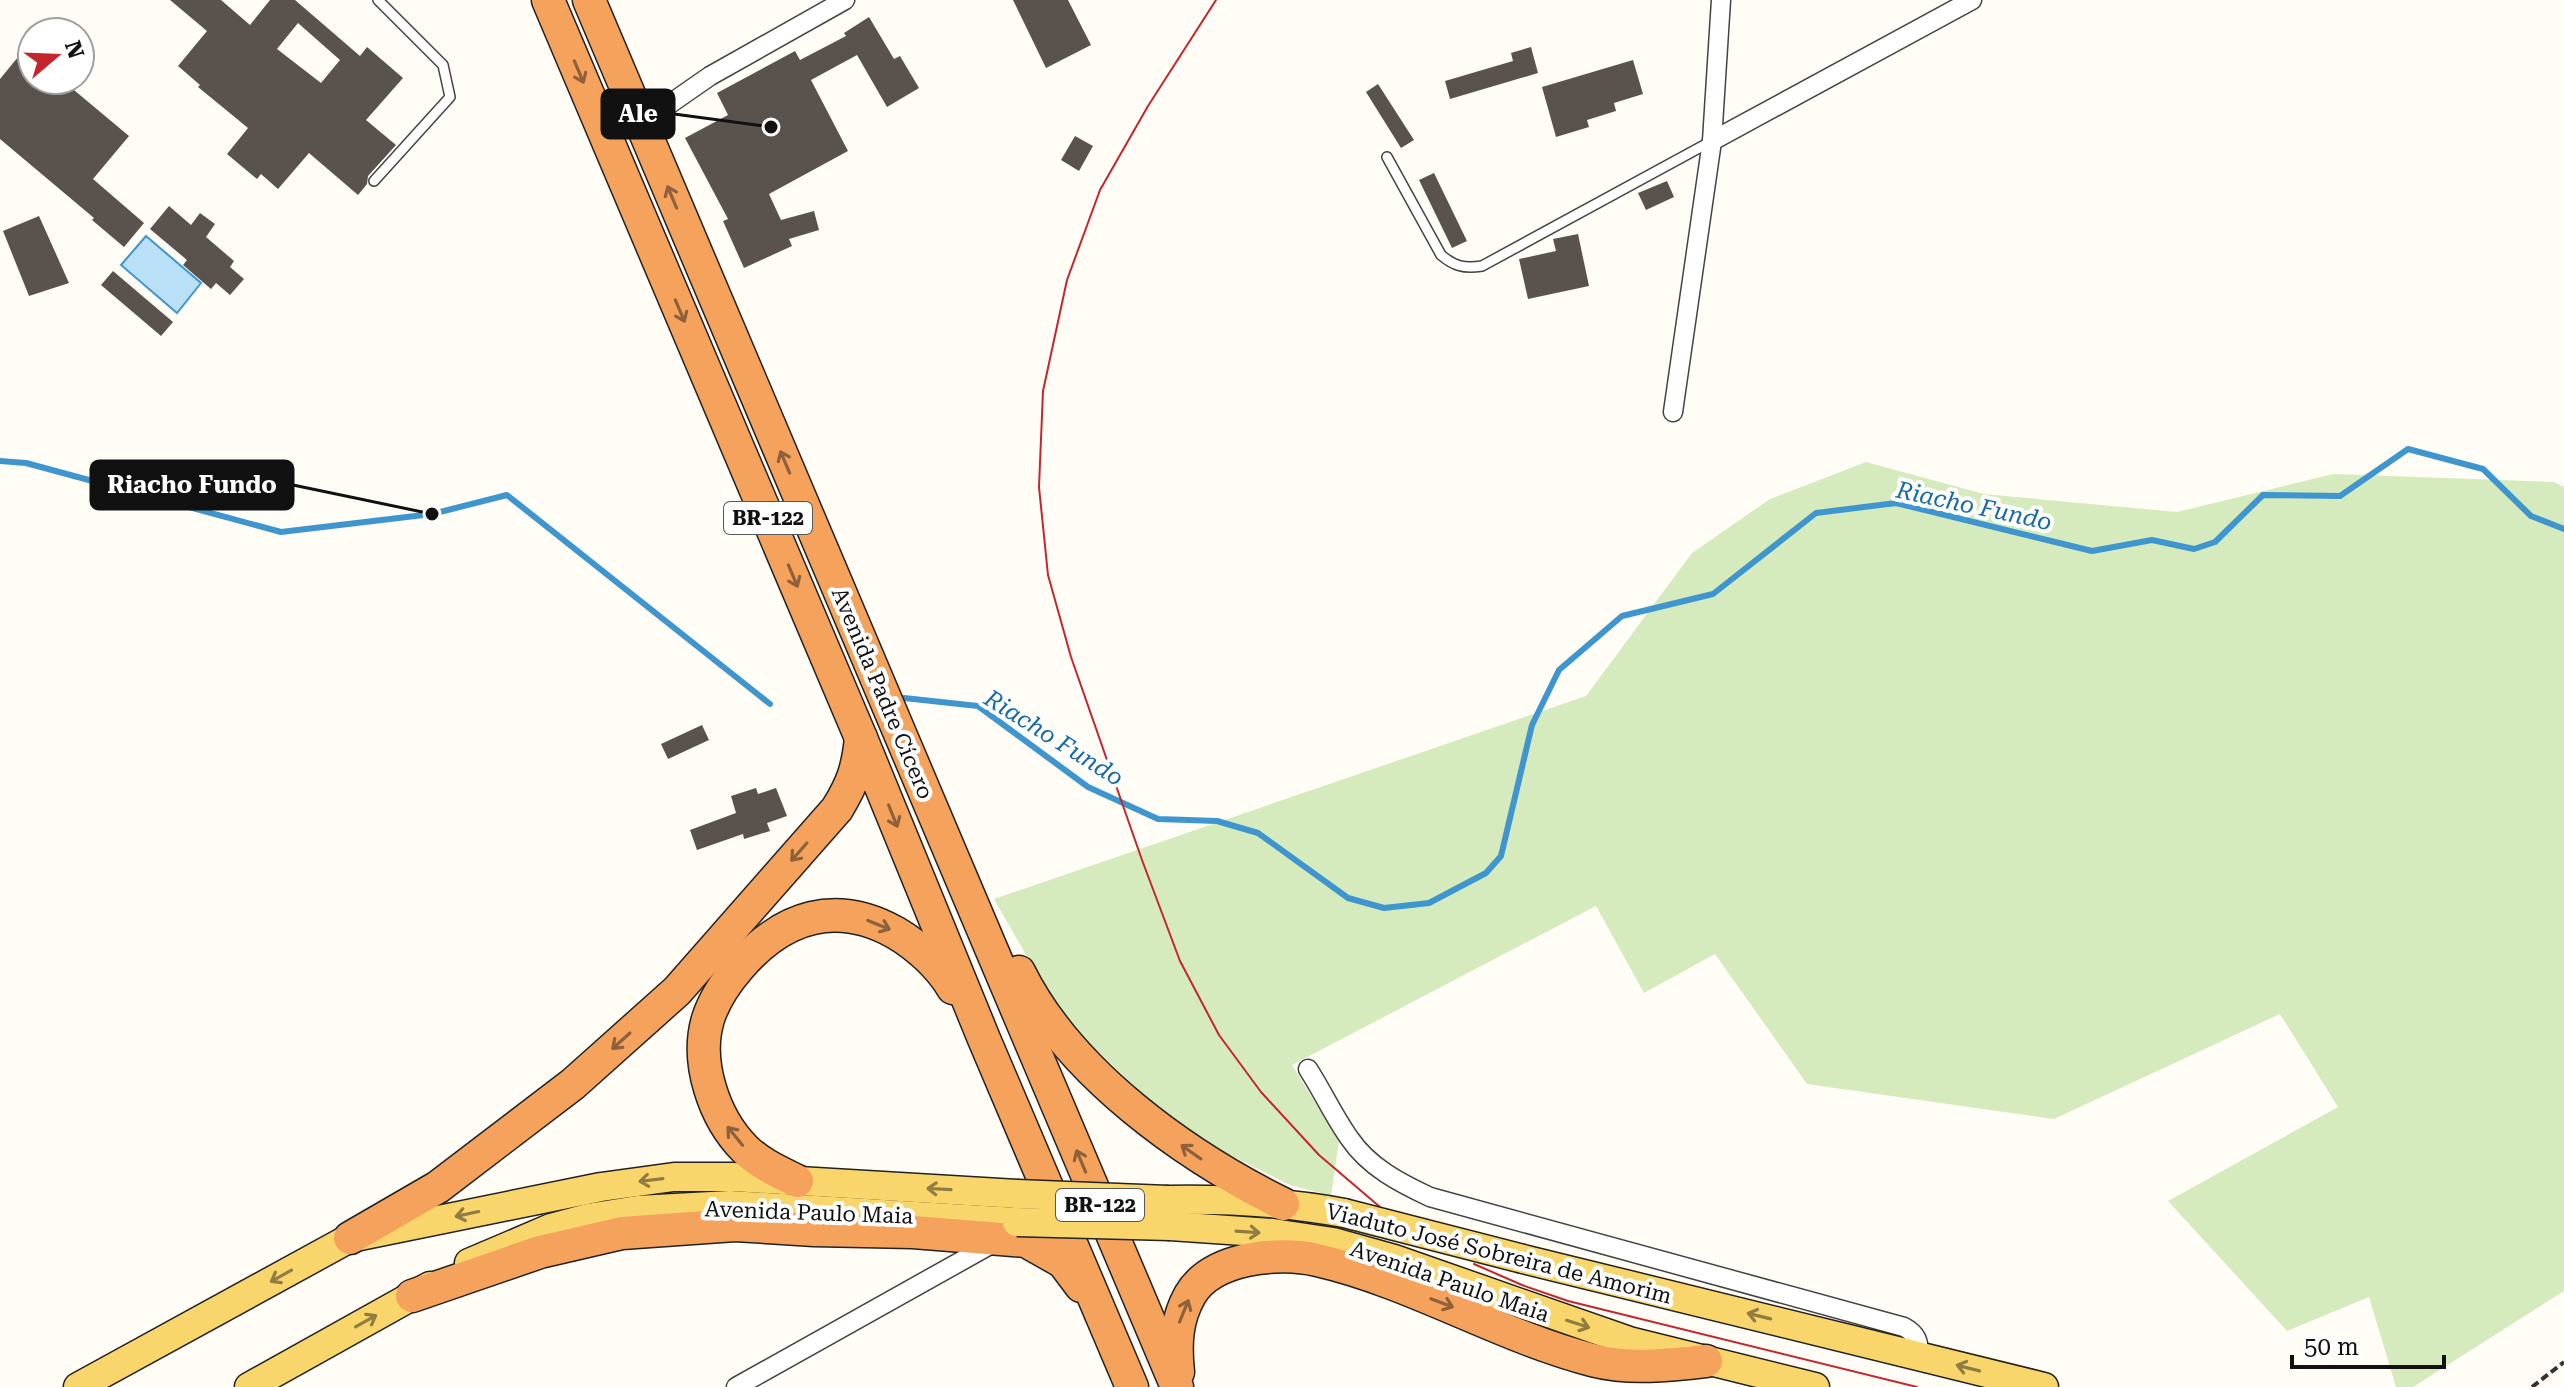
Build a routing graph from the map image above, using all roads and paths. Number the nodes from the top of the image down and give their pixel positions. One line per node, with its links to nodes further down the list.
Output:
1 (378, 0): 10 (lane)
2 (548, 0): 12 (highway, Avenida Padre Cícero / BR-122, one-way to 12)
3 (589, 0): 7 (highway, Avenida Padre Cícero / BR-122)
4 (845, 0): 7 (street)
5 (1721, 0): 8 (street)
6 (1972, 0): 8 (street)
7 (641, 124): 13 (highway, Avenida Padre Cícero / BR-122, one-way to 7)
8 (1712, 141): 9 (lane); 11 (street)
9 (1387, 157)
10 (374, 181)
11 (1673, 412)
12 (861, 738): 14 (highway, Avenida Padre Cícero / BR-122, one-way to 14); 20 (highway, one-way to 20)
13 (966, 887): 17 (highway, one-way to 13); 30 (highway, Avenida Padre Cícero / BR-122, one-way to 13)
14 (984, 1039): 16 (highway, one-way to 14); 22 (highway, Avenida Padre Cícero / BR-122)
15 (1308, 1069): 23 (street)
16 (797, 1181): 19 (main road, one-way to 16); 20 (main road, one-way to 20)
17 (1283, 1204): 18 (main road, Viaduto José Sobreira de Amorim); 23 (main road, Viaduto José Sobreira de Amorim, one-way to 17, bridge)
18 (1169, 1213): 19 (main road, Viaduto José Sobreira de Amorim, bridge); 24 (main road, Avenida Paulo Maia, one-way to 24)
19 (1012, 1218): 21 (highway); 21 (main road, Avenida Paulo Maia); 22 (highway); 28 (street)
20 (350, 1238): 26 (main road, one-way to 26)
21 (412, 1296): 27 (main road, Avenida Paulo Maia, one-way to 21)
22 (1099, 1310): 29 (highway, Avenida Padre Cícero / BR-122)
23 (1919, 1356): 32 (main road, Viaduto José Sobreira de Amorim, one-way to 23)
24 (1706, 1361): 30 (highway, one-way to 24); 31 (main road, Avenida Paulo Maia)
25 (2564, 1362): 33 (path)
26 (78, 1387)
27 (249, 1387)
28 (736, 1387)
29 (1132, 1387)
30 (1178, 1387)
31 (1815, 1387)
32 (2044, 1387)
33 (2532, 1387)

